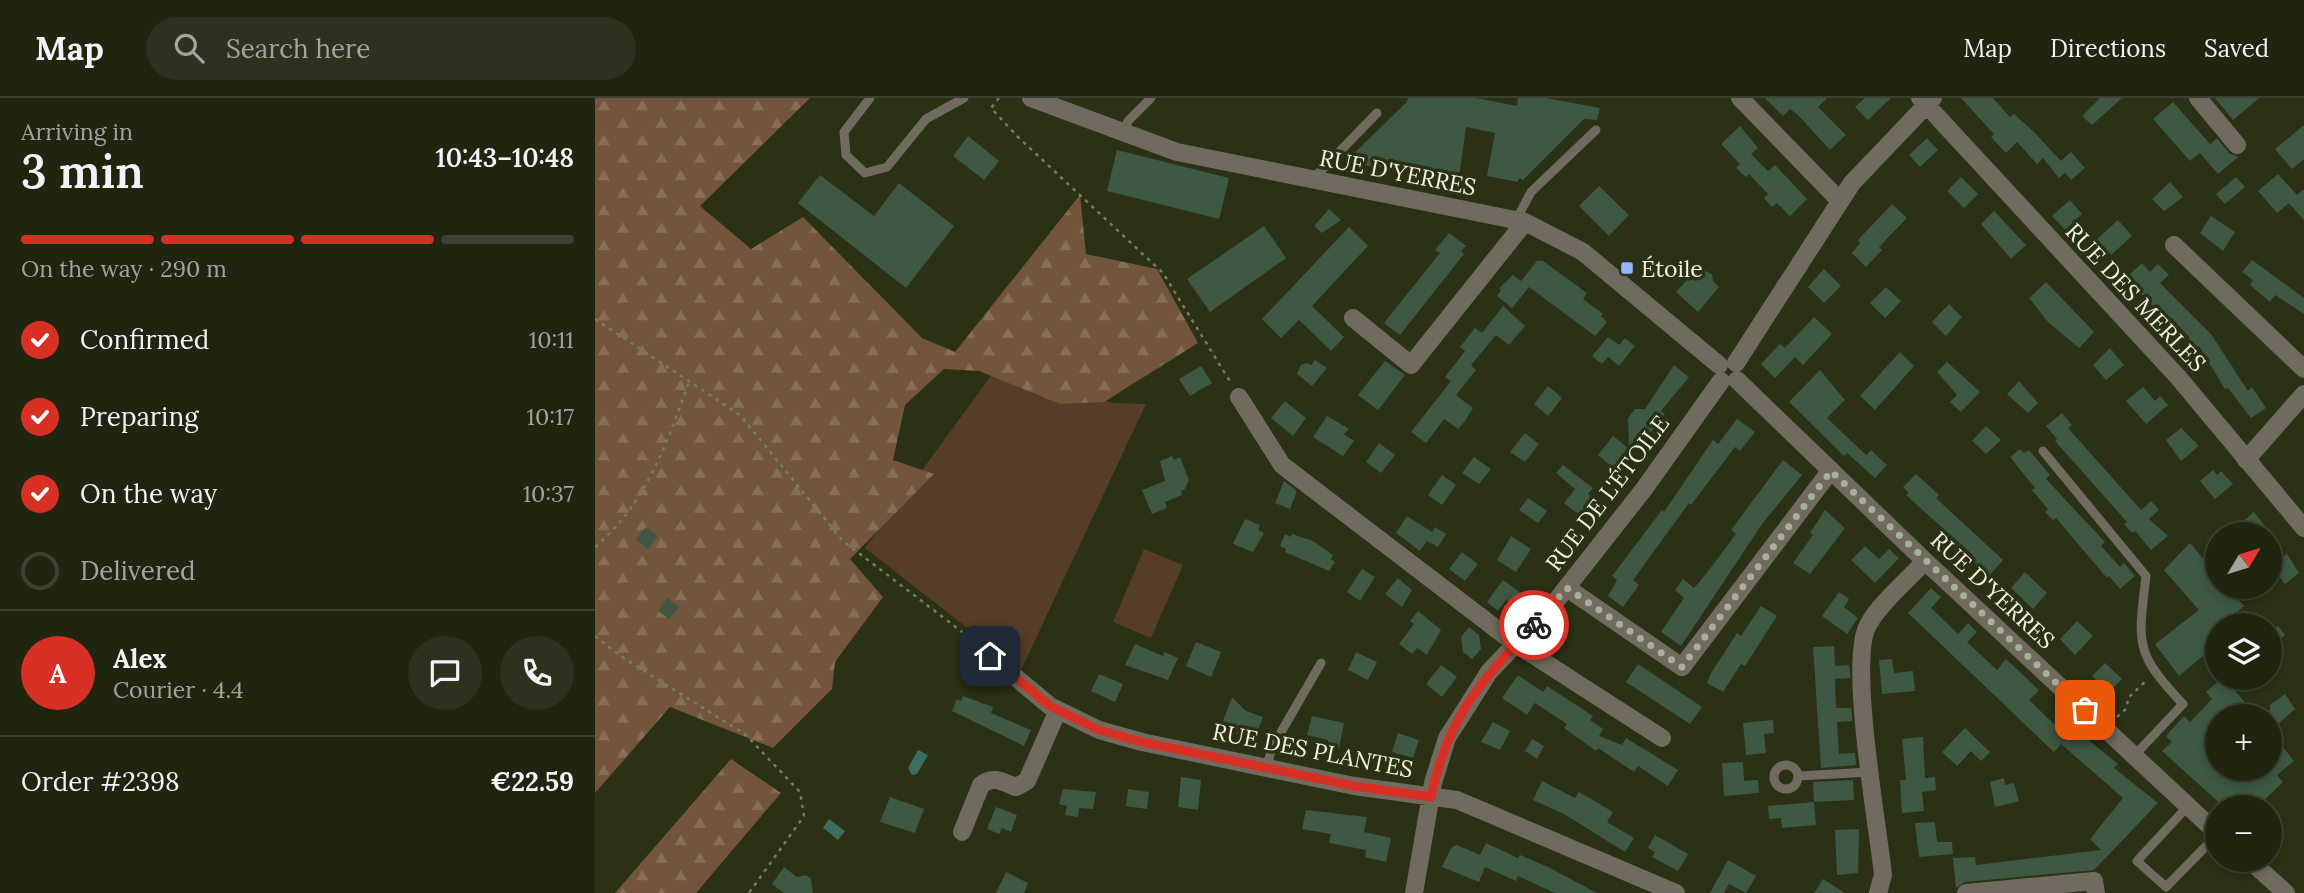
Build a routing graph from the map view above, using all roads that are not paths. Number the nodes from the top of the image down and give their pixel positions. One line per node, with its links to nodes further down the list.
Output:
1 (870, 98): 2 (lane)
2 (964, 98)
3 (1031, 98): 10 (street, RUE D'YERRES)
4 (1151, 98): 10 (lane)
5 (1740, 98): 13 (street)
6 (2198, 98): 11 (street)
7 (1926, 100): 13 (street, RUE DE L'ÉTOILE); 22 (street, RUE DES MERLES)
8 (1377, 113): 12 (lane)
9 (1596, 130): 14 (lane)
10 (1125, 133): 12 (street, RUE D'YERRES)
11 (2237, 145)
12 (1313, 180): 14 (street, RUE D'YERRES)
13 (1840, 201): 18 (street, RUE DE L'ÉTOILE)
14 (1520, 221): 16 (street); 18 (street, RUE D'YERRES)
15 (2174, 245): 17 (street)
16 (1353, 318)
17 (2304, 369)
18 (1728, 373): 23 (street, RUE D'YERRES); 26 (street, RUE DE L'ÉTOILE)
19 (2304, 394): 22 (street)
20 (1240, 398): 27 (street)
21 (2043, 451): 32 (lane)
22 (2246, 460): 24 (street, RUE DES MERLES)
23 (1831, 471): 25 (street, RUE D'YERRES); 26 (street)
24 (2304, 528)
25 (1925, 561): 32 (street, RUE D'YERRES); 34 (street)
26 (1567, 588): 27 (street, RUE DE L'ÉTOILE)
27 (1517, 644): 31 (street); 36 (street, RUE DE L'ÉTOILE)
28 (990, 656): 30 (street, RUE DES PLANTES)
29 (1321, 663): 33 (lane)
30 (1058, 710): 33 (street, RUE DES PLANTES); 39 (street)
31 (1662, 738)
32 (2134, 756): 37 (street, RUE D'YERRES)
33 (1266, 768): 36 (street, RUE DES PLANTES)
34 (1870, 772): 35 (lane); 44 (street)
35 (1798, 776)
36 (1431, 797): 42 (street, RUE DE L'ÉTOILE); 43 (street, RUE DES PLANTES)
37 (2188, 806): 38 (street, RUE D'YERRES); 40 (lane)
38 (2205, 822)
39 (961, 832)
40 (2205, 846)
41 (2263, 872): 47 (street)
42 (1414, 893)
43 (1676, 893)
44 (1878, 893)
45 (1966, 893): 46 (street)
46 (2096, 893)
47 (2286, 893)

